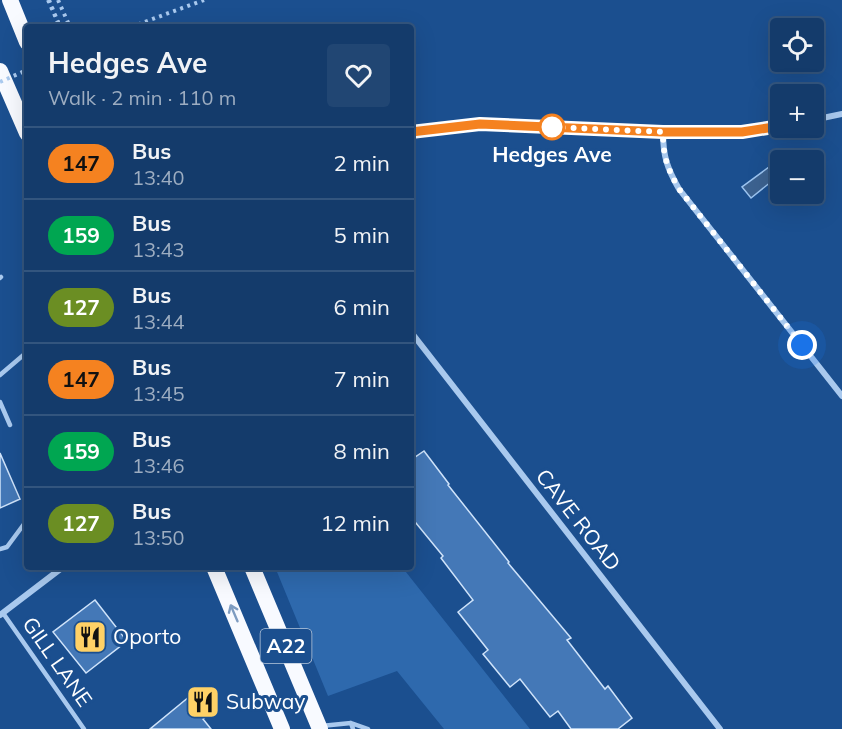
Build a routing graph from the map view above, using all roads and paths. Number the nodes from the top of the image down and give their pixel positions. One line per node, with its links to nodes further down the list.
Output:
1 (10, 0): 8 (highway)
2 (49, 0): 5 (path, bridge)
3 (58, 0): 6 (path)
4 (204, 0): 7 (path)
5 (52, 9)
6 (69, 24)
7 (139, 24)
8 (24, 35)
9 (0, 71): 14 (highway)
10 (24, 71): 11 (path, bridge)
11 (0, 82)
12 (842, 114): 13 (street)
13 (824, 118)
14 (24, 126)
15 (770, 128): 17 (street)
16 (414, 132): 17 (street)
17 (663, 132): 21 (street)
18 (414, 336): 35 (street, CAVE ROAD)
19 (24, 355): 20 (lane)
20 (0, 375)
21 (842, 396)
22 (0, 402): 23 (lane)
23 (10, 425)
24 (24, 524): 25 (lane)
25 (0, 549)
26 (59, 570): 29 (street)
27 (215, 570): 33 (highway, A22, one-way to 27)
28 (253, 570): 31 (highway, A22)
29 (1, 614): 32 (lane, GILL LANE)
30 (352, 726): 31 (lane); 34 (lane)
31 (319, 728)
32 (84, 729)
33 (282, 729)
34 (368, 729)
35 (720, 729)

